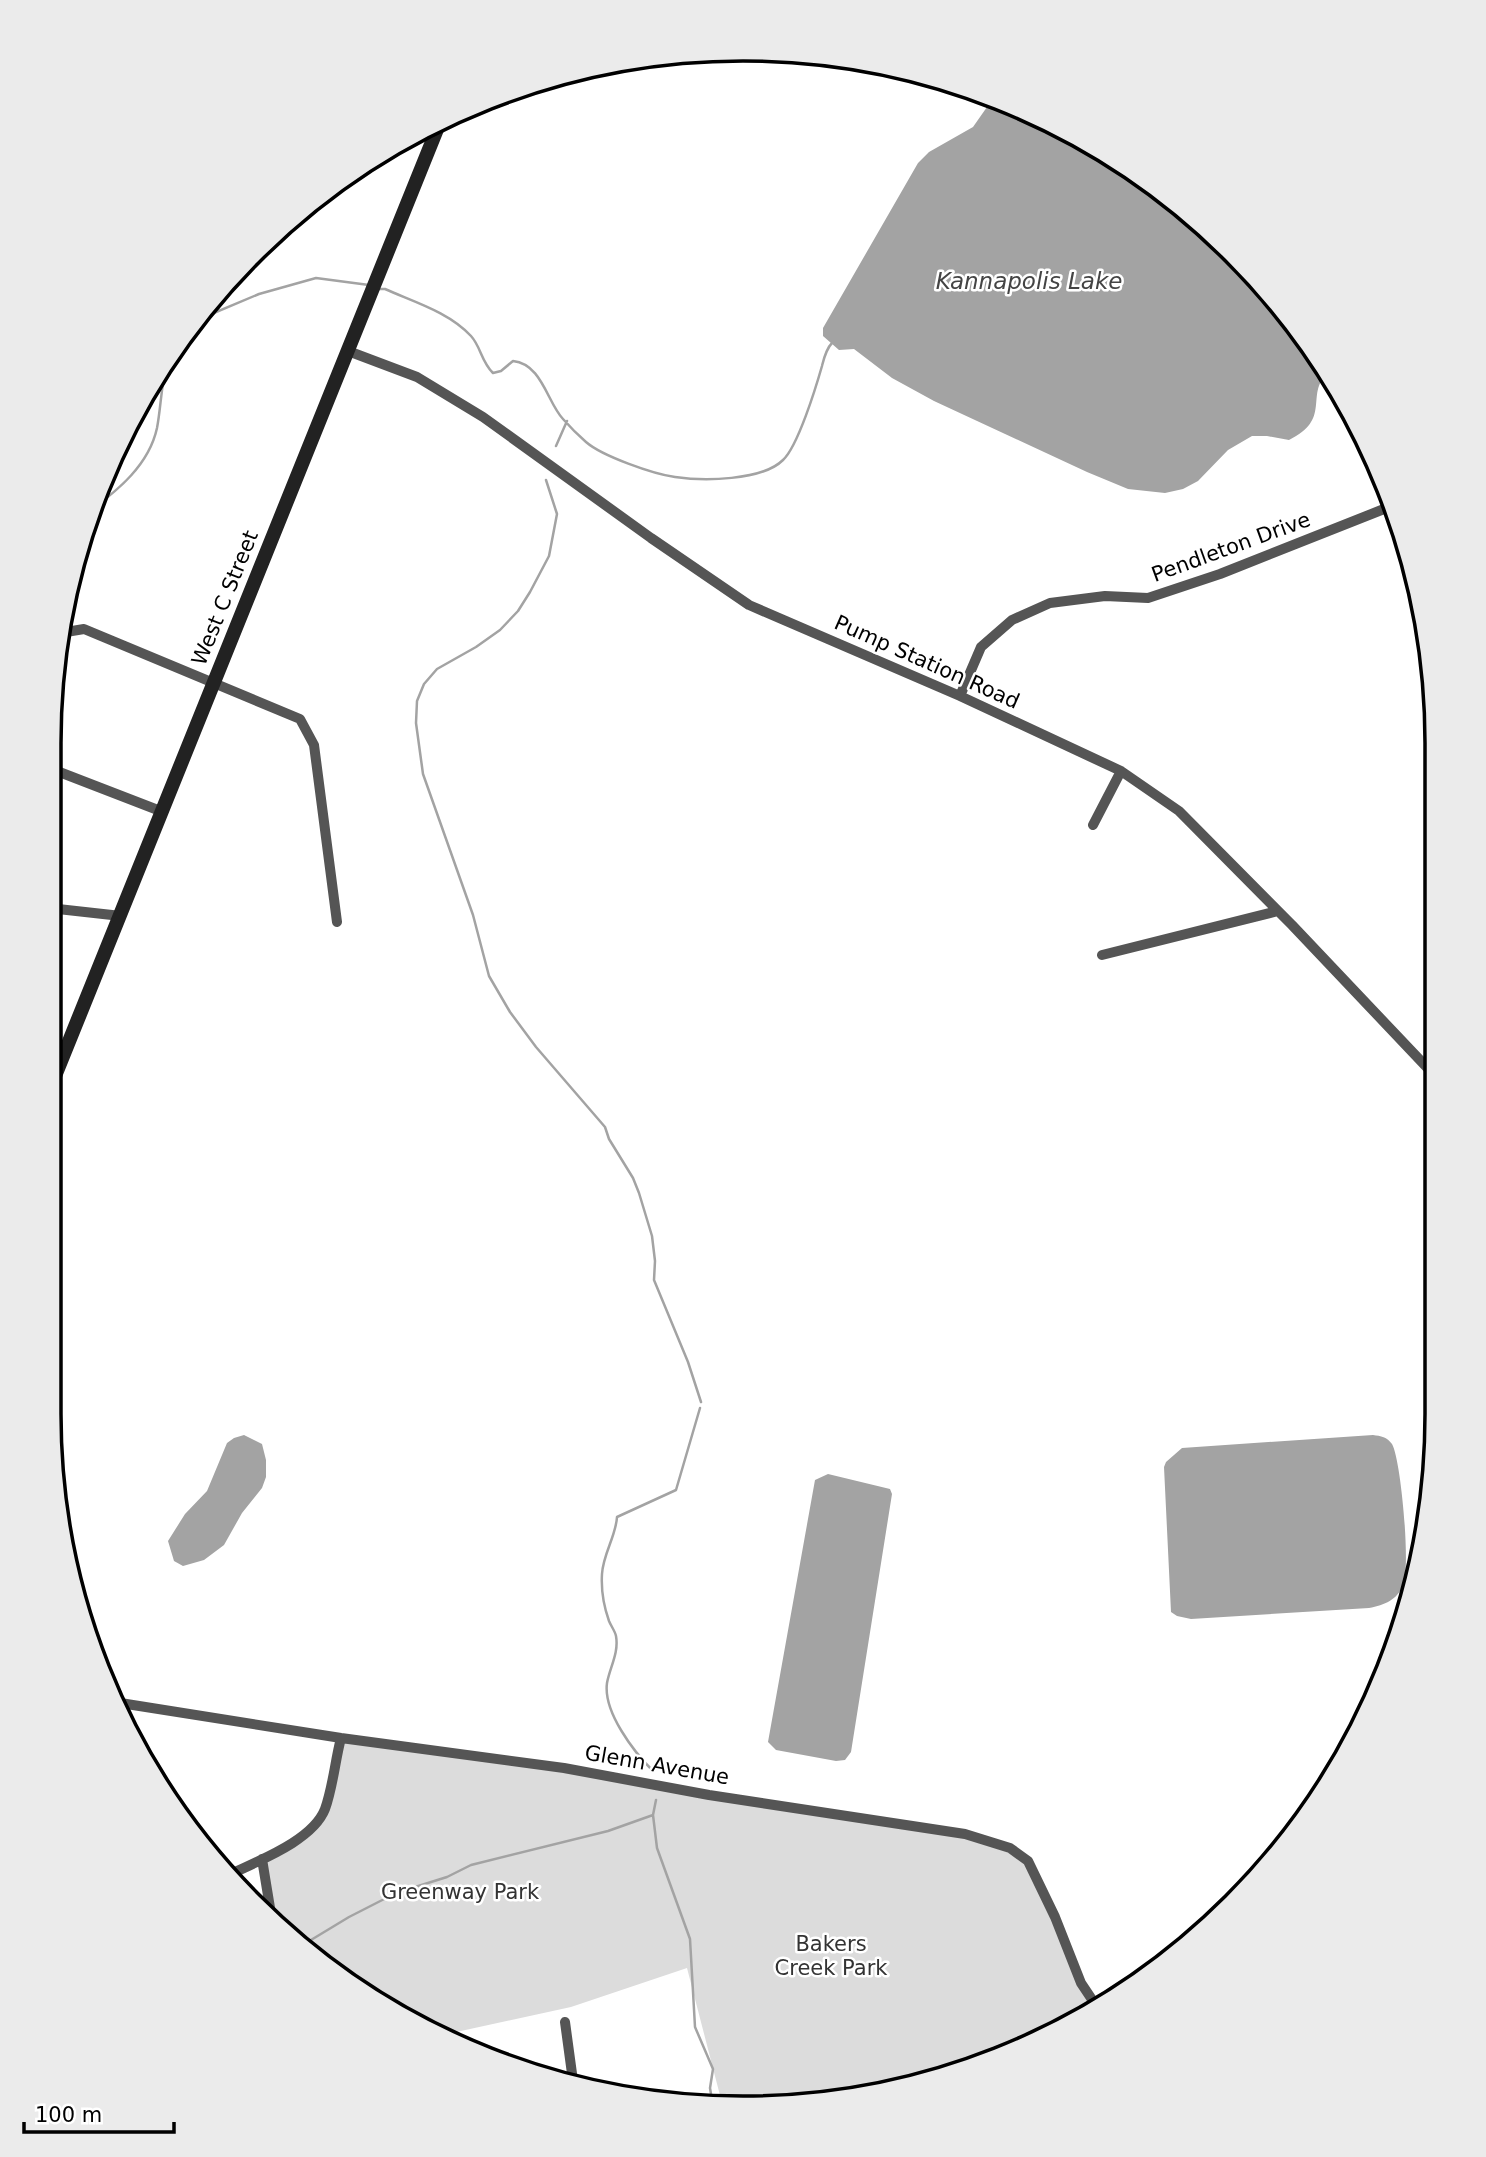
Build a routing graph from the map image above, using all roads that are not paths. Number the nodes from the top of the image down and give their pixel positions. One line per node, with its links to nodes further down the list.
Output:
1 (435, 135): 2 (main road, West C Street)
2 (348, 351): 5 (main road, West C Street); 6 (street, Pump Station Road)
3 (1383, 510): 6 (street, Pendleton Drive)
4 (71, 631): 5 (street)
5 (213, 684): 9 (main road, West C Street); 14 (street)
6 (960, 696): 7 (street, Pump Station Road)
7 (1121, 771): 10 (street); 12 (street, Pump Station Road)
8 (61, 773): 9 (street)
9 (163, 812): 13 (main road, West C Street)
10 (1093, 825)
11 (61, 909): 13 (street)
12 (1278, 911): 15 (street); 17 (street, Pump Station Road)
13 (121, 916): 16 (main road, West C Street)
14 (337, 922)
15 (1102, 955)
16 (61, 1062)
17 (1424, 1064)
18 (126, 1704): 19 (street, Glenn Avenue)
19 (341, 1738): 20 (street); 23 (street, Glenn Avenue)
20 (262, 1858): 21 (street); 22 (street)
21 (237, 1871)
22 (269, 1904)
23 (1092, 1999)
24 (565, 2022): 25 (street)
25 (572, 2074)

